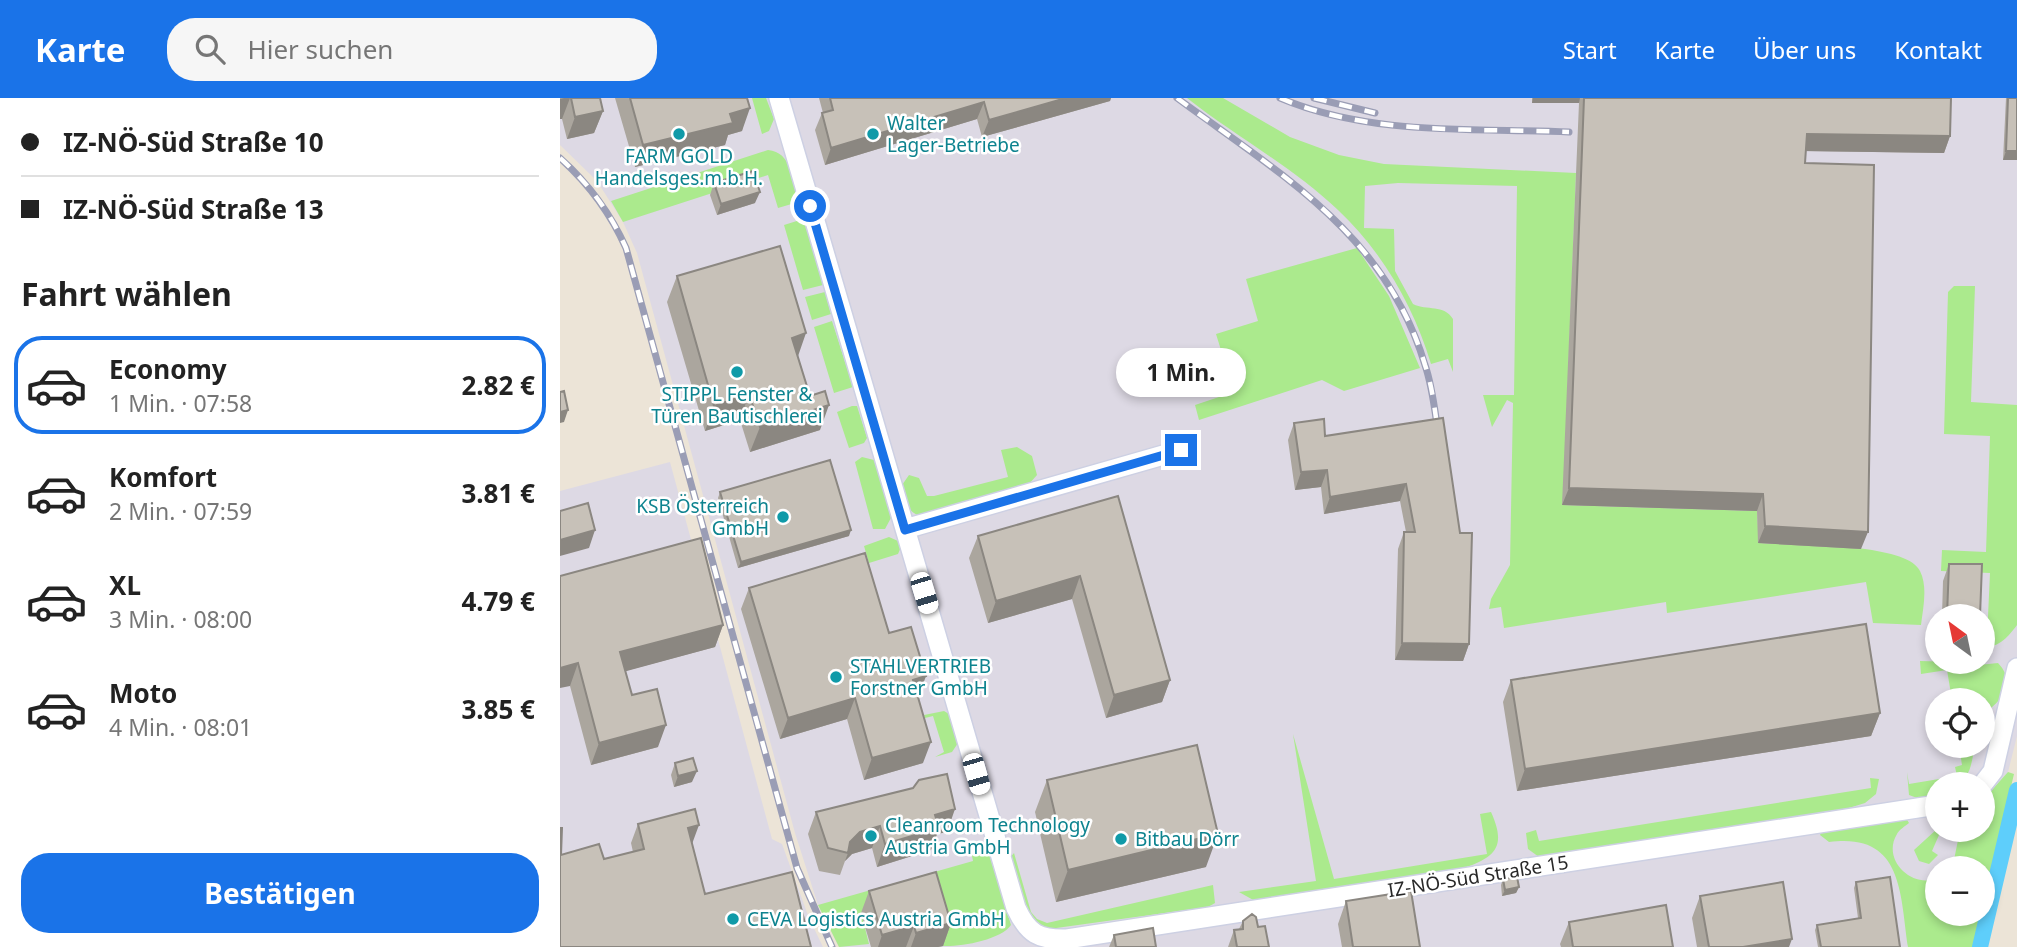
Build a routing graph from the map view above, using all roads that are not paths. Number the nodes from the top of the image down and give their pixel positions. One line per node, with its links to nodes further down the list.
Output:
1 (779, 98): 3 (street)
2 (1181, 450): 3 (street)
3 (905, 530): 6 (street, IZ-NÖ-Süd Straße 15)
4 (2017, 668): 5 (street)
5 (1992, 772)
6 (1925, 807)

